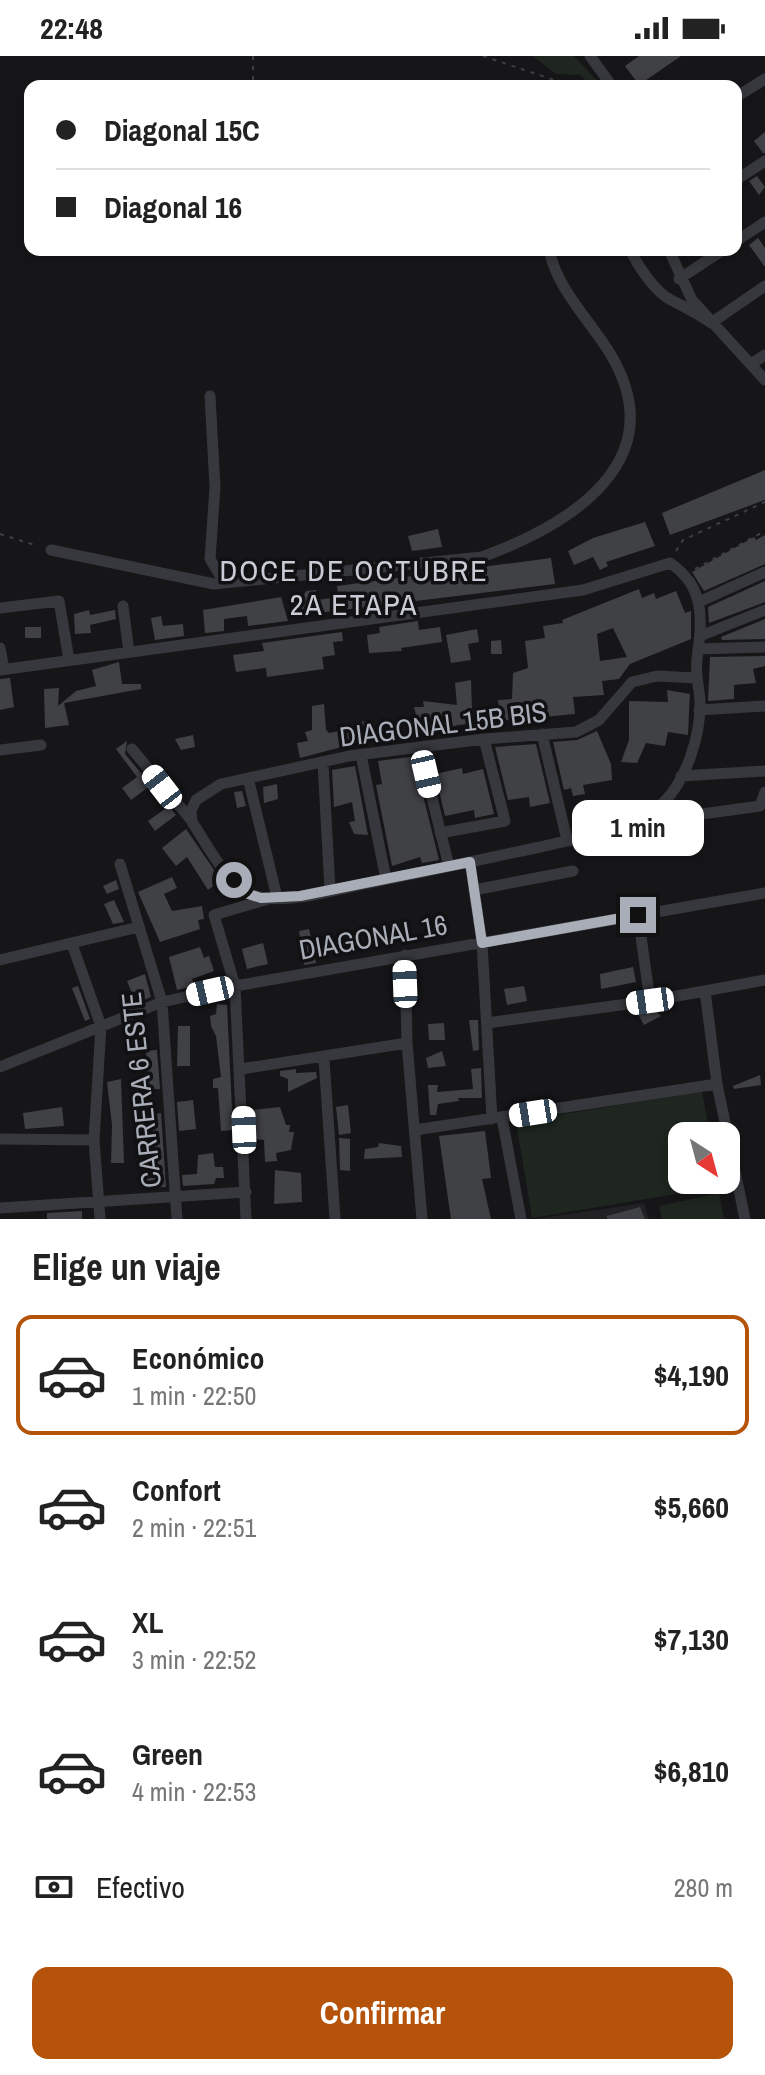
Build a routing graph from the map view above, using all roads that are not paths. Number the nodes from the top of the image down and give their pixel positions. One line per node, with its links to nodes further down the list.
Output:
1 (590, 56): 3 (street)
2 (765, 79): 4 (street)
3 (608, 80)
4 (742, 93)
5 (765, 161): 6 (street)
6 (742, 176)
7 (765, 222): 8 (street)
8 (742, 237)
9 (550, 256): 22 (street)
10 (633, 256): 15 (street)
11 (671, 256): 13 (street)
12 (714, 256): 13 (street)
13 (679, 279): 15 (street)
14 (765, 286): 15 (street)
15 (711, 323): 17 (street)
16 (765, 355): 17 (street)
17 (751, 364): 18 (street)
18 (765, 380)
19 (210, 396): 22 (street)
20 (51, 550): 22 (street)
21 (765, 572): 23 (street)
22 (224, 582)
23 (701, 601): 27 (street); 31 (street)
24 (123, 606): 31 (street)
25 (0, 608): 32 (street)
26 (765, 610): 27 (street)
27 (700, 636): 30 (street)
28 (765, 647): 30 (street)
29 (0, 648): 33 (street)
30 (698, 649): 34 (street)
31 (129, 652): 32 (street)
32 (69, 660): 33 (street)
33 (2, 670)
34 (695, 678): 36 (street); 37 (street, DIAGONAL 15B BIS)
35 (765, 706): 36 (street)
36 (699, 710): 46 (street)
37 (542, 734): 38 (street, DIAGONAL 15B BIS); 52 (street)
38 (484, 739): 42 (street, DIAGONAL 15B BIS); 51 (street)
39 (41, 745): 41 (street)
40 (132, 749): 49 (street)
41 (0, 750)
42 (361, 755): 43 (street, DIAGONAL 15B BIS); 57 (street)
43 (323, 763): 47 (street, DIAGONAL 15B BIS); 58 (street)
44 (765, 771): 46 (street)
45 (426, 774): 51 (street)
46 (682, 774): 50 (street)
47 (248, 778): 49 (street, DIAGONAL 15B BIS); 61 (street)
48 (765, 792): 50 (street)
49 (191, 816): 61 (street)
50 (630, 824): 52 (street)
51 (440, 833): 55 (street)
52 (567, 840): 53 (street)
53 (470, 862): 55 (street); 59 (street)
54 (120, 864): 63 (street, CARRERA 6 ESTE)
55 (449, 866): 57 (street)
56 (573, 871): 59 (street)
57 (386, 879): 58 (street)
58 (330, 890): 61 (street)
59 (474, 890): 64 (street)
60 (765, 893): 62 (street, DIAGONAL 16)
61 (275, 897): 69 (street)
62 (638, 915): 64 (street, DIAGONAL 16); 71 (street)
63 (139, 927): 65 (street); 72 (street, CARRERA 6 ESTE)
64 (482, 943): 66 (street, DIAGONAL 16); 73 (street)
65 (72, 944): 67 (street); 74 (street)
66 (405, 955): 69 (street, DIAGONAL 16); 75 (street)
67 (0, 960)
68 (765, 980): 70 (street)
69 (235, 986): 72 (street, DIAGONAL 16); 78 (street)
70 (705, 991): 71 (street); 79 (street)
71 (650, 1001): 73 (street)
72 (162, 1002): 74 (street, DIAGONAL 16); 85 (street, CARRERA 6 ESTE)
73 (487, 1023): 80 (street)
74 (101, 1026): 77 (street, DIAGONAL 16); 83 (street)
75 (407, 1043): 76 (street); 81 (street)
76 (324, 1059): 78 (street); 91 (street)
77 (0, 1067)
78 (241, 1069): 84 (street)
79 (717, 1084): 80 (street); 94 (street)
80 (497, 1119): 81 (street); 93 (street)
81 (415, 1130): 92 (street)
82 (0, 1139): 83 (street)
83 (94, 1140): 86 (street)
84 (246, 1192): 85 (street); 90 (street)
85 (176, 1196): 86 (street); 89 (street, CARRERA 6 ESTE)
86 (98, 1201): 87 (street); 88 (street)
87 (0, 1208)
88 (100, 1219)
89 (177, 1219)
90 (246, 1219)
91 (335, 1219)
92 (422, 1219)
93 (521, 1219)
94 (745, 1219)

